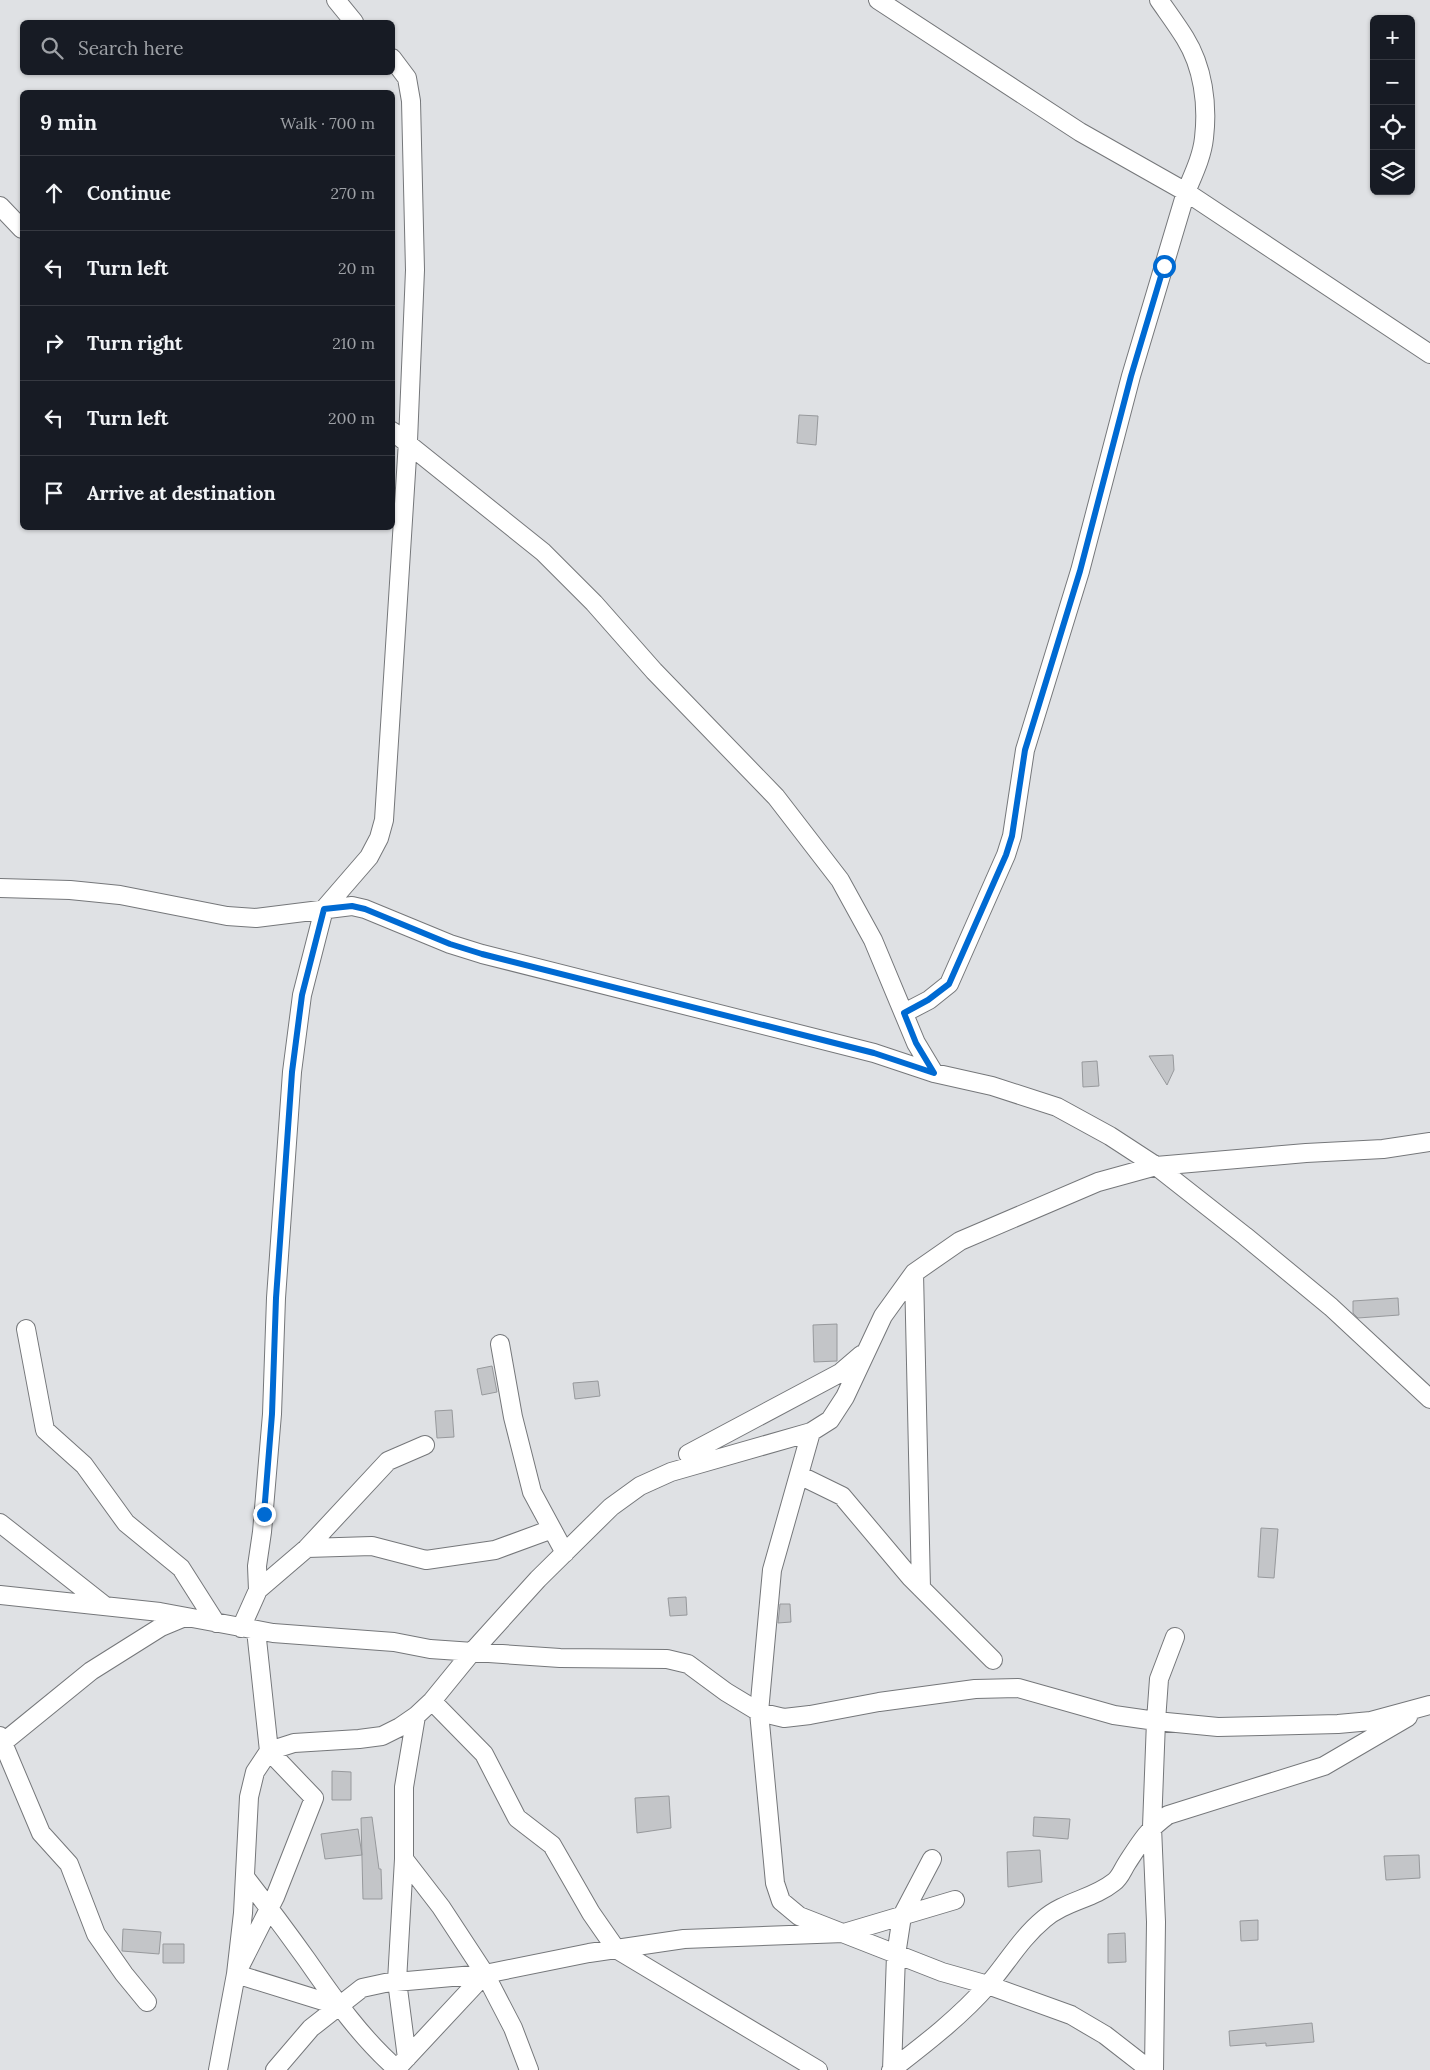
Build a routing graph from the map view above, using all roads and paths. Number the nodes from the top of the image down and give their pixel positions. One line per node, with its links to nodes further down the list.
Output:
1 (336, 0): 4 (street)
2 (878, 0): 6 (street)
3 (1159, 0): 6 (street)
4 (352, 20)
5 (395, 62): 11 (street)
6 (1186, 192): 9 (street); 14 (street)
7 (0, 206): 8 (street)
8 (20, 227)
9 (1430, 354)
10 (395, 432): 11 (street)
11 (408, 441): 13 (street); 14 (street)
12 (0, 888): 13 (street)
13 (324, 909): 15 (street); 32 (street)
14 (904, 1013): 15 (street)
15 (934, 1073): 17 (street)
16 (1430, 1142): 17 (street)
17 (1156, 1166): 18 (street); 22 (street)
18 (914, 1273): 21 (street); 31 (street)
19 (26, 1329): 36 (street)
20 (500, 1344): 30 (street)
21 (866, 1350): 23 (street); 25 (street)
22 (1430, 1398)
23 (810, 1432): 26 (street); 30 (street)
24 (425, 1445): 29 (street)
25 (688, 1454)
26 (799, 1475): 31 (street); 43 (street)
27 (0, 1523): 34 (street)
28 (544, 1532): 29 (street)
29 (307, 1548): 32 (street)
30 (565, 1552): 39 (street)
31 (921, 1588): 40 (street)
32 (258, 1590): 37 (street)
33 (0, 1595): 34 (street)
34 (104, 1605): 35 (street)
35 (185, 1617): 36 (street); 46 (street)
36 (216, 1623): 37 (street)
37 (249, 1629): 39 (street); 47 (street)
38 (1175, 1637): 45 (street)
39 (472, 1652): 41 (street); 43 (street)
40 (993, 1660)
41 (432, 1701): 44 (street); 56 (street)
42 (1429, 1705): 45 (street); 48 (street)
43 (759, 1712): 45 (street); 55 (street)
44 (416, 1716): 47 (street); 50 (street)
45 (1156, 1721): 48 (street)
46 (1, 1741): 62 (street)
47 (269, 1751): 51 (street); 53 (street)
48 (1152, 1827): 61 (street); 71 (street)
49 (932, 1859): 54 (street)
50 (404, 1860): 59 (street); 60 (street)
51 (245, 1877): 53 (street); 58 (street)
52 (955, 1900): 54 (street)
53 (270, 1908): 58 (street); 63 (street)
54 (902, 1916): 55 (street); 57 (street)
55 (844, 1933): 56 (street); 57 (street)
56 (616, 1949): 59 (street); 68 (street)
57 (896, 1955): 61 (street); 69 (street)
58 (236, 1974): 63 (street); 65 (street)
59 (485, 1974): 60 (street); 64 (street); 67 (street)
60 (397, 1981): 63 (street); 64 (street)
61 (988, 1985): 69 (street); 70 (street)
62 (147, 2002)
63 (339, 2006): 64 (street); 66 (street)
64 (399, 2067)
65 (218, 2070)
66 (276, 2070)
67 (528, 2070)
68 (818, 2070)
69 (891, 2070)
70 (1150, 2070)
71 (1154, 2070)

